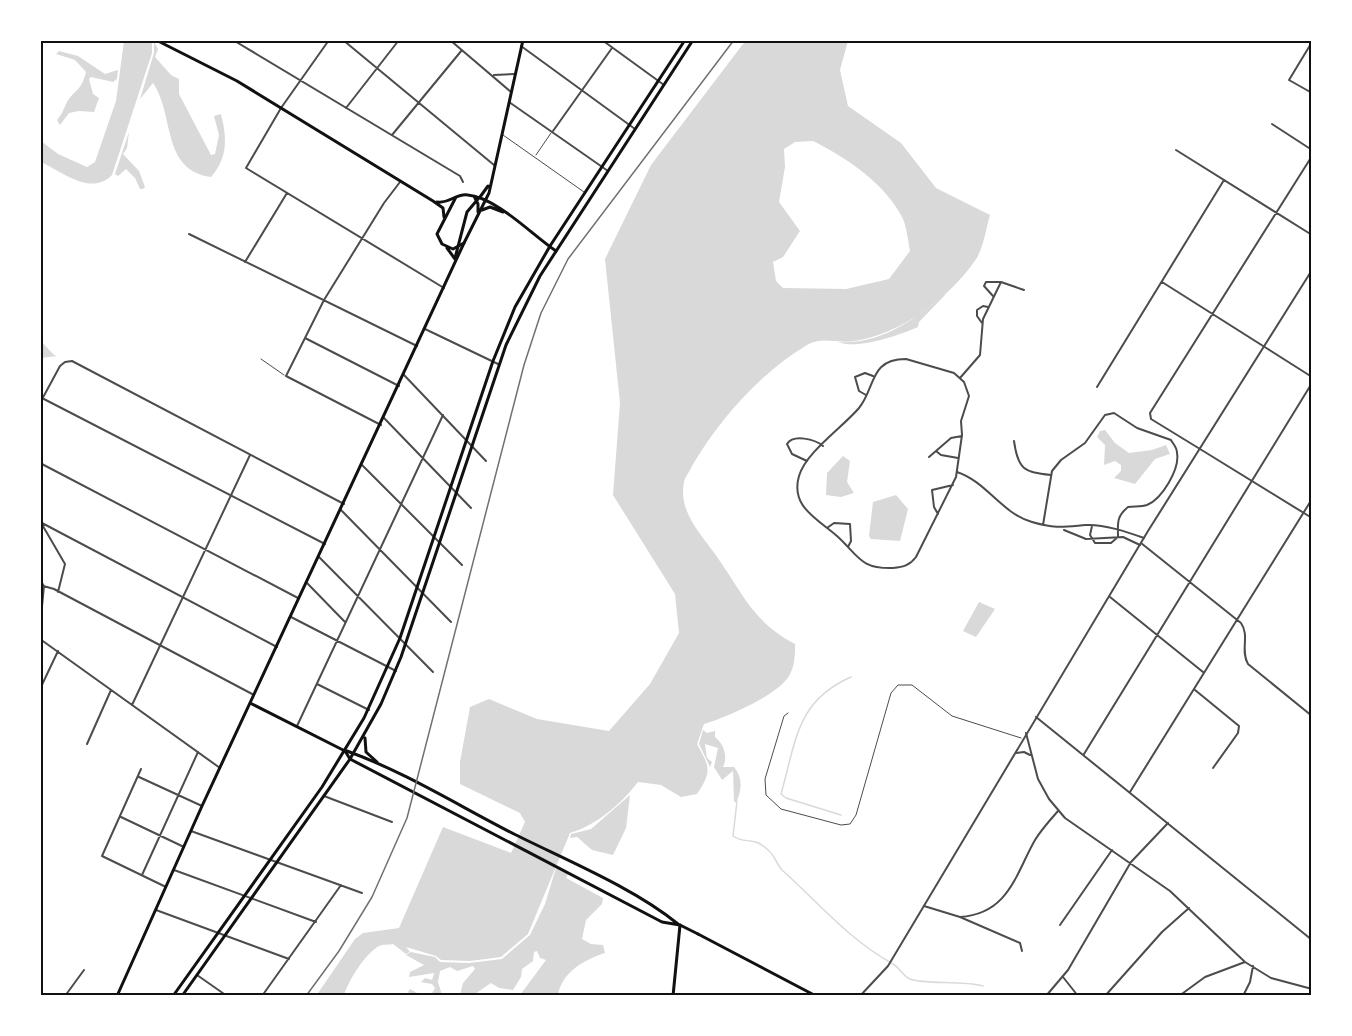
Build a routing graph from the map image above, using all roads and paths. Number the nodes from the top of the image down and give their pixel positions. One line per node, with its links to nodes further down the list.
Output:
1 (233, 40): 18 (street)
2 (329, 40): 18 (street)
3 (343, 40): 15 (street)
4 (399, 40): 15 (street)
5 (450, 40): 14 (street)
6 (523, 40): 12 (main road)
7 (602, 40): 13 (street)
8 (684, 40): 19 (main road)
9 (693, 40): 20 (main road)
10 (157, 41): 26 (main road)
11 (1311, 42): 23 (street)
12 (521, 46): 17 (main road); 21 (street)
13 (612, 48): 19 (street); 21 (street)
14 (462, 50): 16 (street); 24 (street)
15 (377, 68): 24 (street); 27 (street)
16 (491, 74): 17 (street); 22 (street)
17 (515, 74): 22 (main road)
18 (300, 80): 26 (street); 27 (street)
19 (658, 81): 20 (street); 29 (main road)
20 (664, 85): 30 (main road)
21 (582, 90): 29 (street); 31 (street)
22 (511, 92): 25 (main road)
23 (1311, 93)
24 (418, 102): 33 (street); 38 (street)
25 (508, 102): 31 (street); 32 (main road)
26 (281, 108): 42 (main road); 45 (street)
27 (346, 108): 33 (street)
28 (1272, 124): 35 (street)
29 (630, 125): 30 (street); 39 (main road)
30 (635, 129): 40 (main road)
31 (552, 132): 36 (lane); 39 (street)
32 (502, 134): 36 (lane); 38 (main road)
33 (392, 135): 43 (street)
34 (1176, 150): 41 (street)
35 (1311, 150)
36 (536, 156): 46 (lane)
37 (1311, 156): 53 (street)
38 (494, 165): 44 (main road)
39 (602, 167): 40 (street); 46 (main road)
40 (608, 171): 62 (main road)
41 (1224, 180): 53 (street); 67 (street)
42 (401, 181): 50 (main road); 57 (street)
43 (463, 182)
44 (490, 184): 48 (main road); 49 (main road)
45 (286, 192): 57 (street); 64 (street)
46 (585, 193): 59 (main road)
47 (456, 197): 48 (main road); 50 (main road); 54 (main road)
48 (477, 197): 49 (main road); 52 (main road); 61 (main road)
49 (486, 198): 51 (main road); 52 (main road)
50 (433, 201): 54 (main road)
51 (503, 212): 52 (main road); 59 (main road)
52 (478, 213): 58 (main road)
53 (1276, 213): 56 (street); 73 (street)
54 (444, 217): 60 (main road)
55 (189, 234): 64 (street)
56 (1311, 235)
57 (362, 239): 68 (street); 71 (street)
58 (464, 243): 61 (main road); 63 (main road)
59 (550, 246): 62 (main road); 80 (main road)
60 (447, 248): 61 (main road); 63 (main road)
61 (456, 248): 63 (main road)
62 (556, 250): 81 (main road)
63 (455, 261): 68 (main road)
64 (245, 262): 71 (street)
65 (1311, 270): 78 (street)
66 (1000, 282): 69 (street); 70 (street); 70 (street)
67 (1162, 282): 73 (street); 89 (street)
68 (444, 288): 75 (main road)
69 (1024, 290)
70 (993, 296): 72 (street)
71 (324, 300): 76 (street); 77 (street)
72 (988, 307): 74 (street); 74 (street)
73 (1211, 314): 78 (street); 101 (street)
74 (982, 323): 86 (street)
75 (425, 329): 77 (main road); 80 (street)
76 (305, 338): 83 (street); 88 (street)
77 (417, 346): 82 (main road)
78 (1263, 347): 85 (street); 101 (street)
79 (261, 359): 83 (lane)
80 (493, 362): 81 (street); 97 (main road)
81 (500, 364): 100 (main road)
82 (404, 375): 88 (main road); 93 (street)
83 (286, 376): 95 (street)
84 (873, 376): 86 (street); 90 (street); 90 (street)
85 (1311, 376)
86 (960, 378): 96 (street)
87 (1311, 383): 113 (street)
88 (399, 386): 94 (main road)
89 (1097, 387)
90 (866, 395): 99 (street)
91 (42, 398): 92 (street); 103 (street); 117 (street)
92 (40, 403)
93 (443, 415): 97 (street); 105 (street)
94 (384, 418): 95 (main road); 105 (street)
95 (381, 425): 110 (main road)
96 (962, 436): 102 (street); 106 (street)
97 (466, 440): 100 (street); 115 (main road)
98 (1014, 441): 112 (street)
99 (823, 446): 108 (street); 108 (street)
100 (472, 447): 107 (street); 116 (main road)
101 (1200, 449): 113 (street); 134 (street)
102 (935, 450): 104 (street); 106 (street)
103 (250, 455): 117 (street); 119 (street)
104 (929, 457)
105 (423, 458): 115 (street); 120 (street)
106 (958, 458): 111 (street)
107 (486, 461)
108 (807, 461): 129 (street)
109 (40, 463): 141 (street)
110 (362, 465): 119 (main road); 120 (street)
111 (956, 471): 114 (street); 127 (street)
112 (1052, 475): 127 (street); 131 (street)
113 (1251, 480): 123 (street); 145 (street)
114 (953, 485): 124 (street); 124 (street)
115 (451, 487): 116 (street); 132 (main road)
116 (456, 493): 121 (street); 136 (main road)
117 (230, 496): 137 (street); 141 (street)
118 (1311, 500): 123 (street)
119 (344, 504): 122 (main road)
120 (401, 504): 132 (street); 140 (street)
121 (471, 508)
122 (341, 510): 137 (main road); 140 (street)
123 (1303, 513): 125 (street); 156 (street)
124 (938, 514): 139 (street)
125 (1311, 518)
126 (41, 522): 149 (street); 153 (street)
127 (1043, 525): 130 (street)
128 (1092, 526): 130 (street); 131 (street); 135 (street)
129 (827, 528): 139 (street); 139 (street)
130 (1059, 528): 135 (street)
131 (1118, 530): 133 (street); 134 (street)
132 (434, 537): 136 (street); 148 (main road)
133 (1118, 537): 135 (street); 135 (street); 138 (street)
134 (1144, 538): 138 (street)
135 (1092, 539)
136 (440, 543): 143 (street); 150 (main road)
137 (325, 544): 142 (main road)
138 (1141, 544): 145 (street); 152 (street)
139 (848, 547)
140 (380, 549): 148 (street); 151 (street)
141 (206, 550): 153 (street); 154 (street)
142 (319, 557): 146 (main road); 151 (street)
143 (462, 565)
144 (40, 580): 147 (street)
145 (1190, 582): 156 (street); 160 (street)
146 (307, 583): 154 (main road); 157 (street)
147 (42, 585): 149 (street); 159 (street)
148 (417, 588): 150 (street); 161 (main road)
149 (58, 592): 165 (street)
150 (423, 594): 158 (street); 164 (main road)
151 (358, 596): 157 (street); 161 (street)
152 (1110, 597): 160 (street); 182 (street)
153 (183, 598): 165 (street); 166 (street)
154 (299, 599): 155 (main road)
155 (291, 617): 163 (street); 166 (main road)
156 (1237, 620): 171 (street); 181 (street)
157 (345, 622): 163 (street)
158 (451, 622)
159 (40, 627)
160 (1156, 635): 171 (street); 192 (street)
161 (400, 638): 164 (street); 168 (main road)
162 (40, 639): 167 (street)
163 (337, 640): 168 (street); 172 (street)
164 (406, 644): 169 (main road); 170 (street)
165 (160, 646): 176 (street); 178 (street)
166 (277, 647): 176 (main road)
167 (58, 651): 173 (street); 175 (street)
168 (388, 667): 169 (street); 179 (main road)
169 (396, 671): 185 (main road)
170 (433, 672)
171 (1204, 673): 174 (street)
172 (318, 684): 179 (street); 183 (street)
173 (40, 688)
174 (1194, 689): 197 (street); 200 (street)
175 (111, 690): 178 (street); 187 (street)
176 (254, 694): 177 (main road)
177 (250, 702): 183 (main road); 195 (main road)
178 (132, 705): 189 (street)
179 (369, 710): 188 (main road)
180 (788, 713): 186 (lane)
181 (1311, 716)
182 (1036, 717): 184 (street); 192 (street)
183 (297, 726): 188 (main road)
184 (1026, 733): 186 (street); 193 (street)
185 (365, 734): 190 (main road); 196 (main road)
186 (1022, 739): 191 (street)
187 (87, 744)
188 (345, 751): 190 (main road); 194 (main road); 212 (main road)
189 (198, 752): 195 (street); 201 (street)
190 (354, 754): 194 (main road); 196 (main road)
191 (1013, 754): 193 (street); 222 (street)
192 (1084, 754): 200 (street)
193 (1031, 755): 204 (street)
194 (350, 759): 202 (main road); 227 (main road)
195 (220, 768): 203 (main road)
196 (386, 768): 227 (main road)
197 (1213, 768)
198 (141, 769): 199 (street)
199 (138, 777): 201 (street); 205 (street)
200 (1130, 792): 207 (street)
201 (178, 795): 203 (street); 209 (street)
202 (324, 796): 206 (street); 213 (main road)
203 (202, 806): 208 (main road)
204 (1058, 811): 211 (street); 225 (street)
205 (120, 817): 209 (street); 216 (street)
206 (392, 822)
207 (1168, 823): 214 (street); 231 (street)
208 (191, 831): 210 (main road); 212 (street)
209 (160, 836): 210 (street); 216 (street)
210 (184, 847): 215 (main road)
211 (1112, 850): 214 (street); 228 (street)
212 (270, 860): 213 (street); 220 (main road)
213 (277, 862): 217 (street); 221 (main road)
214 (1131, 862): 223 (street); 238 (street)
215 (174, 870): 218 (main road); 220 (street)
216 (141, 875): 218 (street)
217 (341, 885): 219 (street); 226 (street)
218 (166, 887): 224 (main road)
219 (362, 893)
220 (244, 896): 221 (street); 229 (main road)
221 (252, 898): 226 (street); 230 (main road)
222 (924, 906): 225 (street); 248 (street)
223 (1189, 908): 234 (street); 251 (street)
224 (156, 910): 229 (street); 240 (main road)
225 (960, 917): 232 (street)
226 (316, 922): 233 (street)
227 (680, 925): 246 (main road); 247 (main road)
228 (1060, 925)
229 (218, 933): 230 (street); 242 (main road)
230 (225, 935): 233 (street); 237 (main road)
231 (1311, 940)
232 (1022, 949)
233 (289, 959): 245 (street)
234 (1245, 962): 235 (street); 252 (street)
235 (1253, 966): 239 (street); 253 (street)
236 (84, 970): 241 (street)
237 (196, 975): 243 (main road); 244 (street)
238 (1063, 977): 249 (street); 250 (street)
239 (1311, 989)
240 (118, 994)
241 (65, 996)
242 (173, 996)
243 (182, 996)
244 (227, 996)
245 (262, 996)
246 (673, 996)
247 (816, 996)
248 (860, 996)
249 (1046, 996)
250 (1078, 996)
251 (1105, 996)
252 (1179, 996)
253 (1243, 996)

